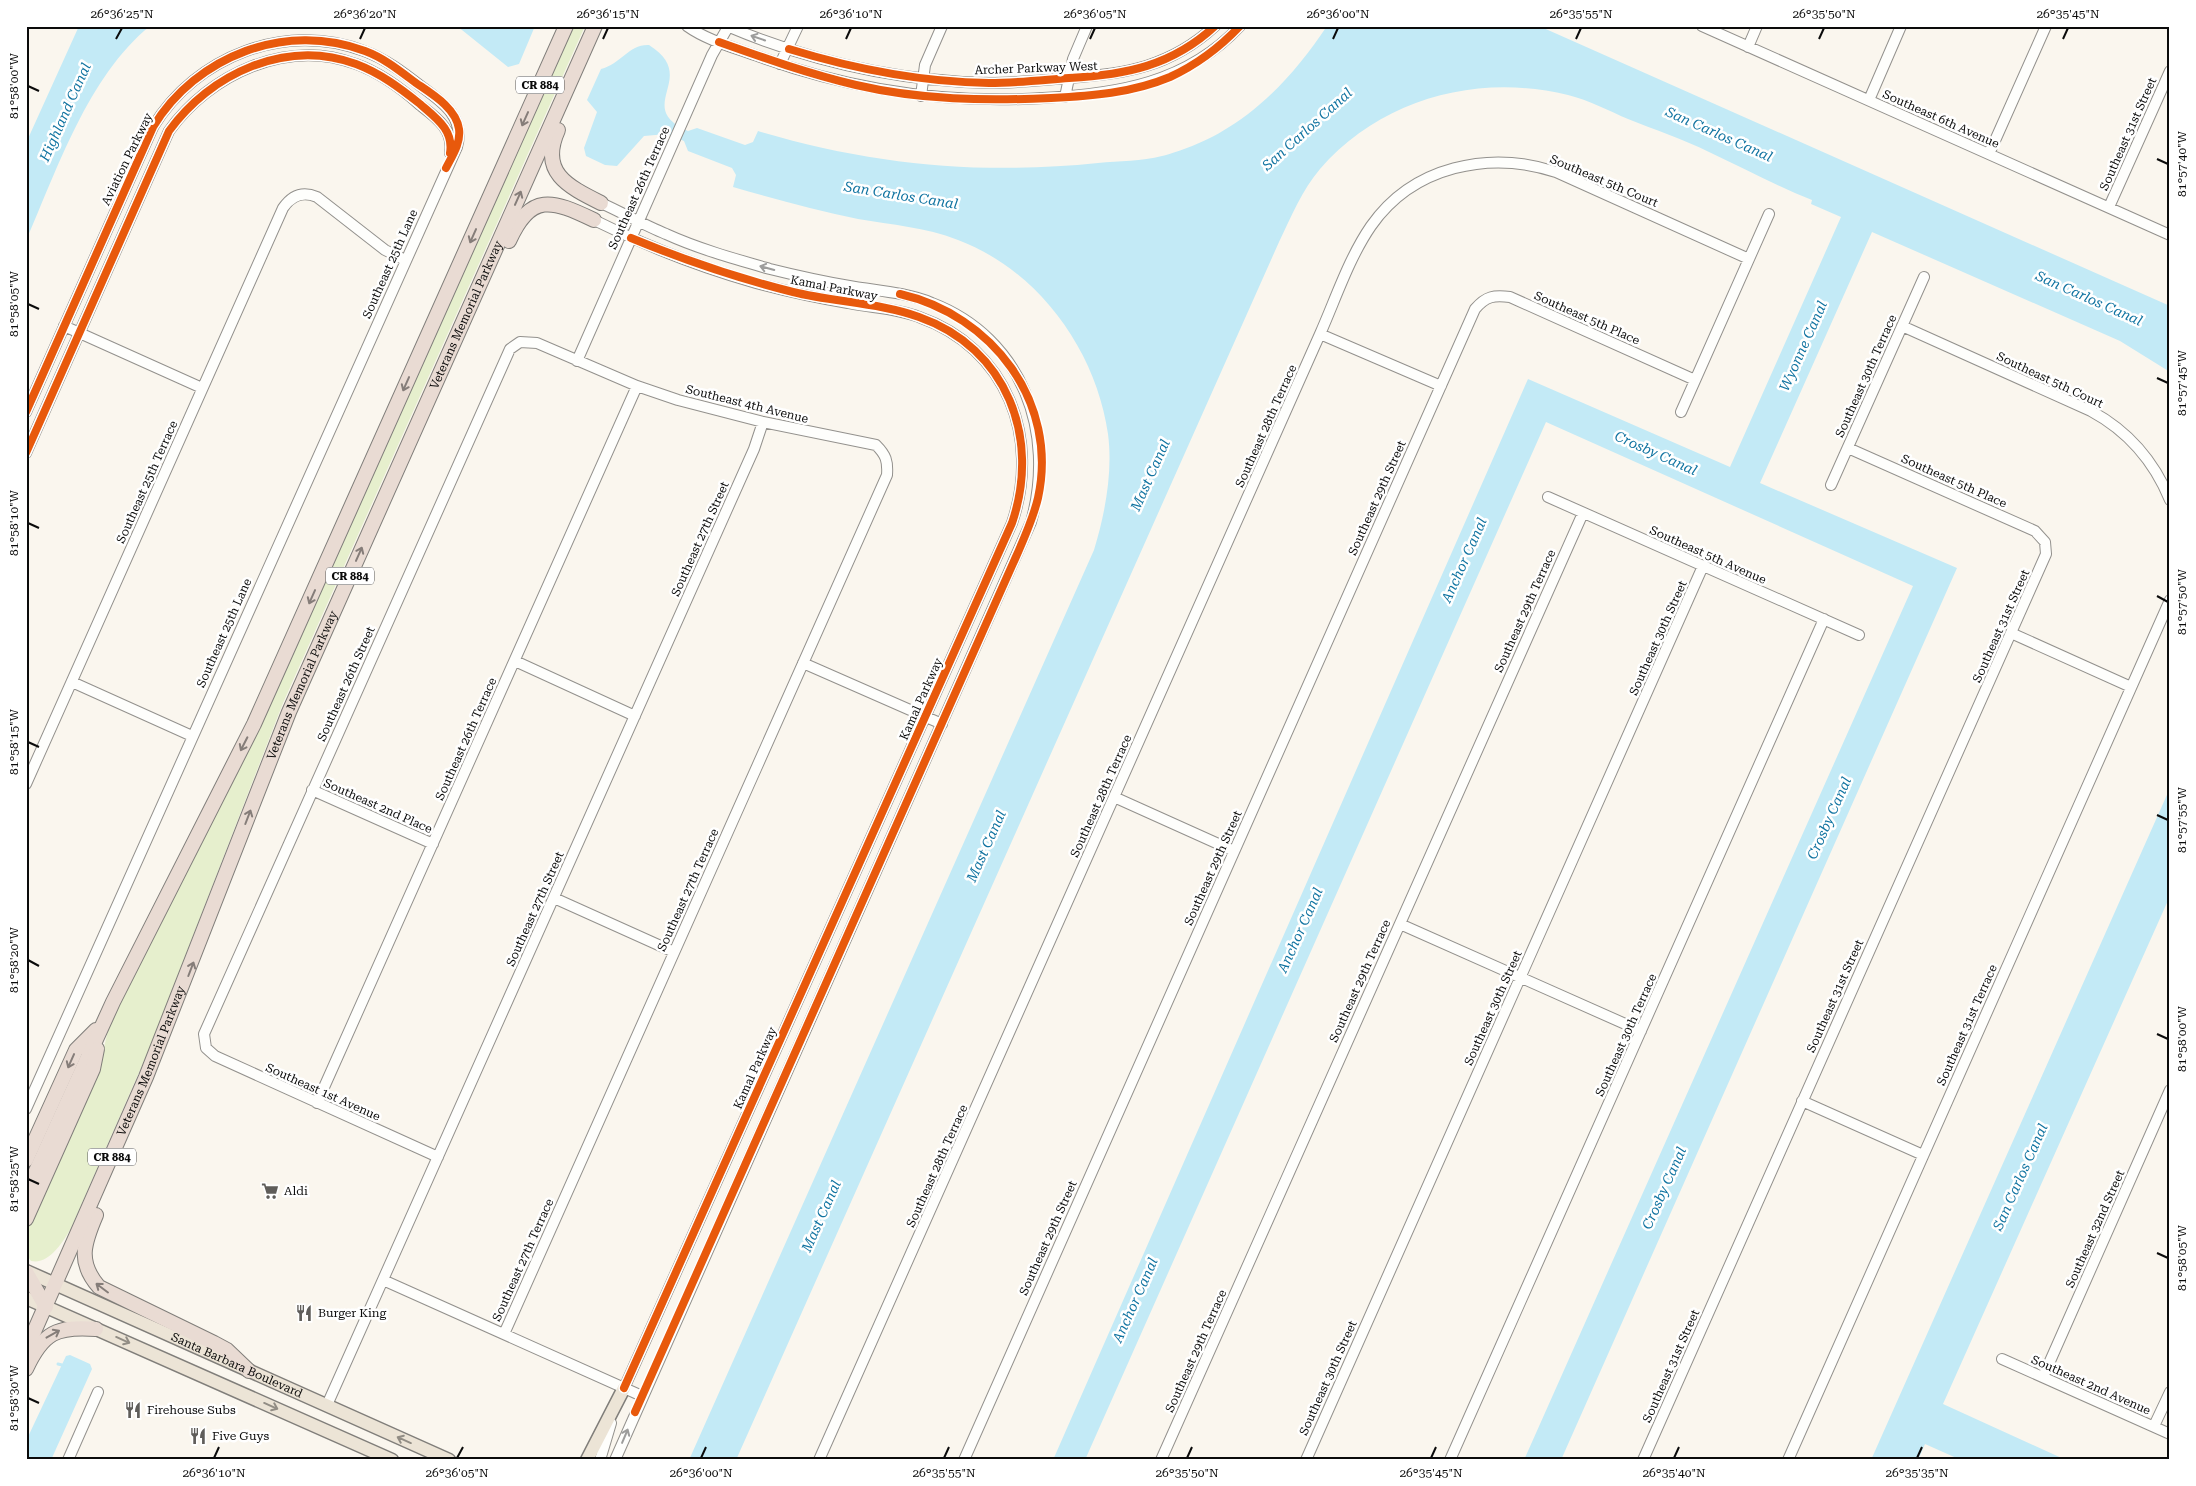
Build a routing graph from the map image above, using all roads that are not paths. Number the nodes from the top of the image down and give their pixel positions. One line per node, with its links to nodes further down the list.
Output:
1 (566, 26): 83 (highway, Veterans Memorial Parkway / CR 884, one-way to 83)
2 (595, 26): 49 (highway, Veterans Memorial Parkway / CR 884, one-way to 2)
3 (604, 26): 28 (highway)
4 (687, 26): 15 (street)
5 (727, 26): 15 (street, Southeast 26th Terrace); 17 (street, Archer Parkway West, one-way to 5)
6 (798, 26): 17 (street)
7 (942, 26): 20 (street)
8 (1087, 26): 21 (street)
9 (1215, 26): 21 (street, Archer Parkway West)
10 (1240, 26): 23 (street)
11 (1702, 26): 16 (street, Southeast 6th Avenue)
12 (1757, 26): 16 (street)
13 (1901, 26): 24 (street)
14 (2046, 26): 25 (street)
15 (719, 42): 18 (street); 32 (street, Southeast 26th Terrace)
16 (1748, 46): 24 (street, Southeast 6th Avenue)
17 (788, 48): 18 (street); 20 (street, Archer Parkway West)
18 (780, 64): 22 (street)
19 (2170, 71): 29 (street, Southeast 31st Street)
20 (922, 78): 21 (street, Archer Parkway West); 22 (street)
21 (1068, 78): 23 (street)
22 (922, 96): 23 (street)
23 (1065, 97)
24 (1868, 100): 25 (street, Southeast 6th Avenue)
25 (1989, 154): 29 (street, Southeast 6th Avenue)
26 (446, 168): 36 (street, Southeast 25th Lane); 39 (street, Aviation Parkway); 41 (street)
27 (1443, 171): 35 (street, Southeast 5th Court); 42 (street, Southeast 28th Terrace)
28 (601, 203): 32 (street, Kamal Parkway)
29 (2109, 208): 33 (street, Southeast 6th Avenue)
30 (1769, 214): 35 (street)
31 (594, 220): 34 (street, Kamal Parkway); 49 (highway)
32 (640, 220): 34 (street, Southeast 26th Terrace); 72 (street, Kamal Parkway, one-way to 32)
33 (2170, 235)
34 (631, 238): 44 (street, Southeast 26th Terrace); 71 (street, Kamal Parkway)
35 (1749, 259): 45 (street)
36 (405, 260): 48 (street, Southeast 25th Terrace); 73 (street, Southeast 25th Lane)
37 (1924, 277): 40 (street, Southeast 30th Terrace)
38 (1494, 295): 45 (street, Southeast 5th Place); 47 (street, Southeast 29th Street)
39 (64, 326): 41 (street); 50 (street, Aviation Parkway)
40 (1902, 326): 53 (street, Southeast 30th Terrace); 58 (street, Southeast 5th Court)
41 (79, 333): 48 (street); 54 (street)
42 (1320, 334): 47 (street); 76 (street, Southeast 28th Terrace)
43 (520, 342): 44 (street, Southeast 4th Avenue); 75 (street, Southeast 26th Street)
44 (577, 361): 46 (street, Southeast 4th Avenue)
45 (1695, 380): 51 (street)
46 (637, 386): 52 (street, Southeast 4th Avenue); 66 (street, Southeast 26th Terrace)
47 (1441, 386): 78 (street, Southeast 29th Street)
48 (202, 388): 68 (street, Southeast 25th Terrace)
49 (427, 401): 84 (highway, Veterans Memorial Parkway / CR 884, one-way to 49)
50 (26, 412)
51 (1681, 412)
52 (763, 422): 55 (street, Southeast 4th Avenue); 70 (street, Southeast 27th Street)
53 (1848, 448): 56 (street, Southeast 30th Terrace); 60 (street, Southeast 5th Place)
54 (26, 453)
55 (885, 454): 67 (street, Southeast 27th Terrace)
56 (1831, 485)
57 (1548, 497): 59 (street, Southeast 5th Avenue)
58 (2170, 500)
59 (1583, 513): 61 (street, Southeast 5th Avenue); 80 (street, Southeast 29th Terrace)
60 (2045, 542): 64 (street, Southeast 31st Street)
61 (1703, 566): 63 (street, Southeast 5th Avenue); 82 (street, Southeast 30th Street)
62 (2170, 600): 69 (street, Southeast 31st Terrace)
63 (1824, 619): 65 (street, Southeast 5th Avenue); 85 (street, Southeast 30th Terrace)
64 (2011, 633): 69 (street); 88 (street, Southeast 31st Street)
65 (1858, 635)
66 (515, 661): 70 (street); 77 (street, Southeast 26th Terrace)
67 (802, 663): 71 (street); 81 (street, Southeast 27th Terrace)
68 (72, 682): 73 (street); 74 (street, Southeast 25th Terrace)
69 (2131, 687): 91 (street, Southeast 31st Terrace)
70 (635, 716): 79 (street, Southeast 27th Street)
71 (926, 717): 72 (street); 108 (street, Kamal Parkway)
72 (942, 724): 111 (street, Kamal Parkway)
73 (192, 736): 90 (street, Southeast 25th Lane)
74 (26, 784)
75 (312, 790): 77 (street, Southeast 2nd Place); 86 (street, Southeast 26th Street)
76 (1114, 798): 78 (street); 121 (street, Southeast 28th Terrace)
77 (433, 844): 89 (street, Southeast 26th Terrace)
78 (1234, 851): 122 (street, Southeast 29th Street)
79 (554, 898): 81 (street); 92 (street, Southeast 27th Street)
80 (1400, 924): 82 (street); 123 (street, Southeast 29th Terrace)
81 (674, 952): 102 (street, Southeast 27th Terrace)
82 (1520, 978): 85 (street); 124 (street, Southeast 30th Street)
83 (102, 1024): 93 (highway, one-way to 93); 94 (highway, Veterans Memorial Parkway / CR 884); 95 (highway)
84 (166, 1030): 98 (highway, Veterans Memorial Parkway / CR 884); 106 (highway, one-way to 84)
85 (1641, 1031): 125 (street, Southeast 30th Terrace)
86 (204, 1042): 89 (street, Southeast 1st Avenue)
87 (2170, 1090): 107 (street, Southeast 32nd Street)
88 (1802, 1100): 91 (street); 126 (street, Southeast 31st Street)
89 (318, 1103): 92 (street, Southeast 1st Avenue)
90 (26, 1109)
91 (1923, 1155): 127 (street, Southeast 31st Terrace)
92 (438, 1157): 97 (street, Southeast 27th Street)
93 (26, 1160)
94 (26, 1193)
95 (26, 1219)
96 (26, 1272): 98 (main road, Santa Barbara Boulevard); 100 (highway)
97 (383, 1280): 102 (street); 112 (street, Southeast 27th Street)
98 (56, 1284): 100 (highway, Veterans Memorial Parkway / CR 884); 106 (main road, Santa Barbara Boulevard)
99 (26, 1298): 100 (main road, Santa Barbara Boulevard)
100 (46, 1307): 101 (main road, Santa Barbara Boulevard); 103 (highway, Veterans Memorial Parkway / CR 884)
101 (96, 1329): 105 (highway, one-way to 101); 116 (main road, Santa Barbara Boulevard, one-way to 116)
102 (504, 1334): 108 (street)
103 (26, 1350)
104 (2002, 1359): 107 (street, Southeast 2nd Avenue)
105 (26, 1369)
106 (249, 1371): 112 (main road, Santa Barbara Boulevard)
107 (2043, 1377): 113 (street, Southeast 2nd Avenue)
108 (624, 1388): 111 (street); 118 (main road); 119 (street, Kamal Parkway)
109 (98, 1392): 115 (street)
110 (2170, 1392): 113 (street)
111 (642, 1396): 120 (street, Kamal Parkway, one-way to 111)
112 (327, 1406): 117 (main road, Santa Barbara Boulevard, one-way to 112)
113 (2154, 1426): 114 (street, Southeast 2nd Avenue)
114 (2170, 1434)
115 (68, 1460)
116 (392, 1460)
117 (449, 1460)
118 (587, 1460)
119 (600, 1460)
120 (615, 1460)
121 (819, 1460)
122 (964, 1460)
123 (1161, 1460)
124 (1306, 1460)
125 (1450, 1460)
126 (1643, 1460)
127 (1788, 1460)

